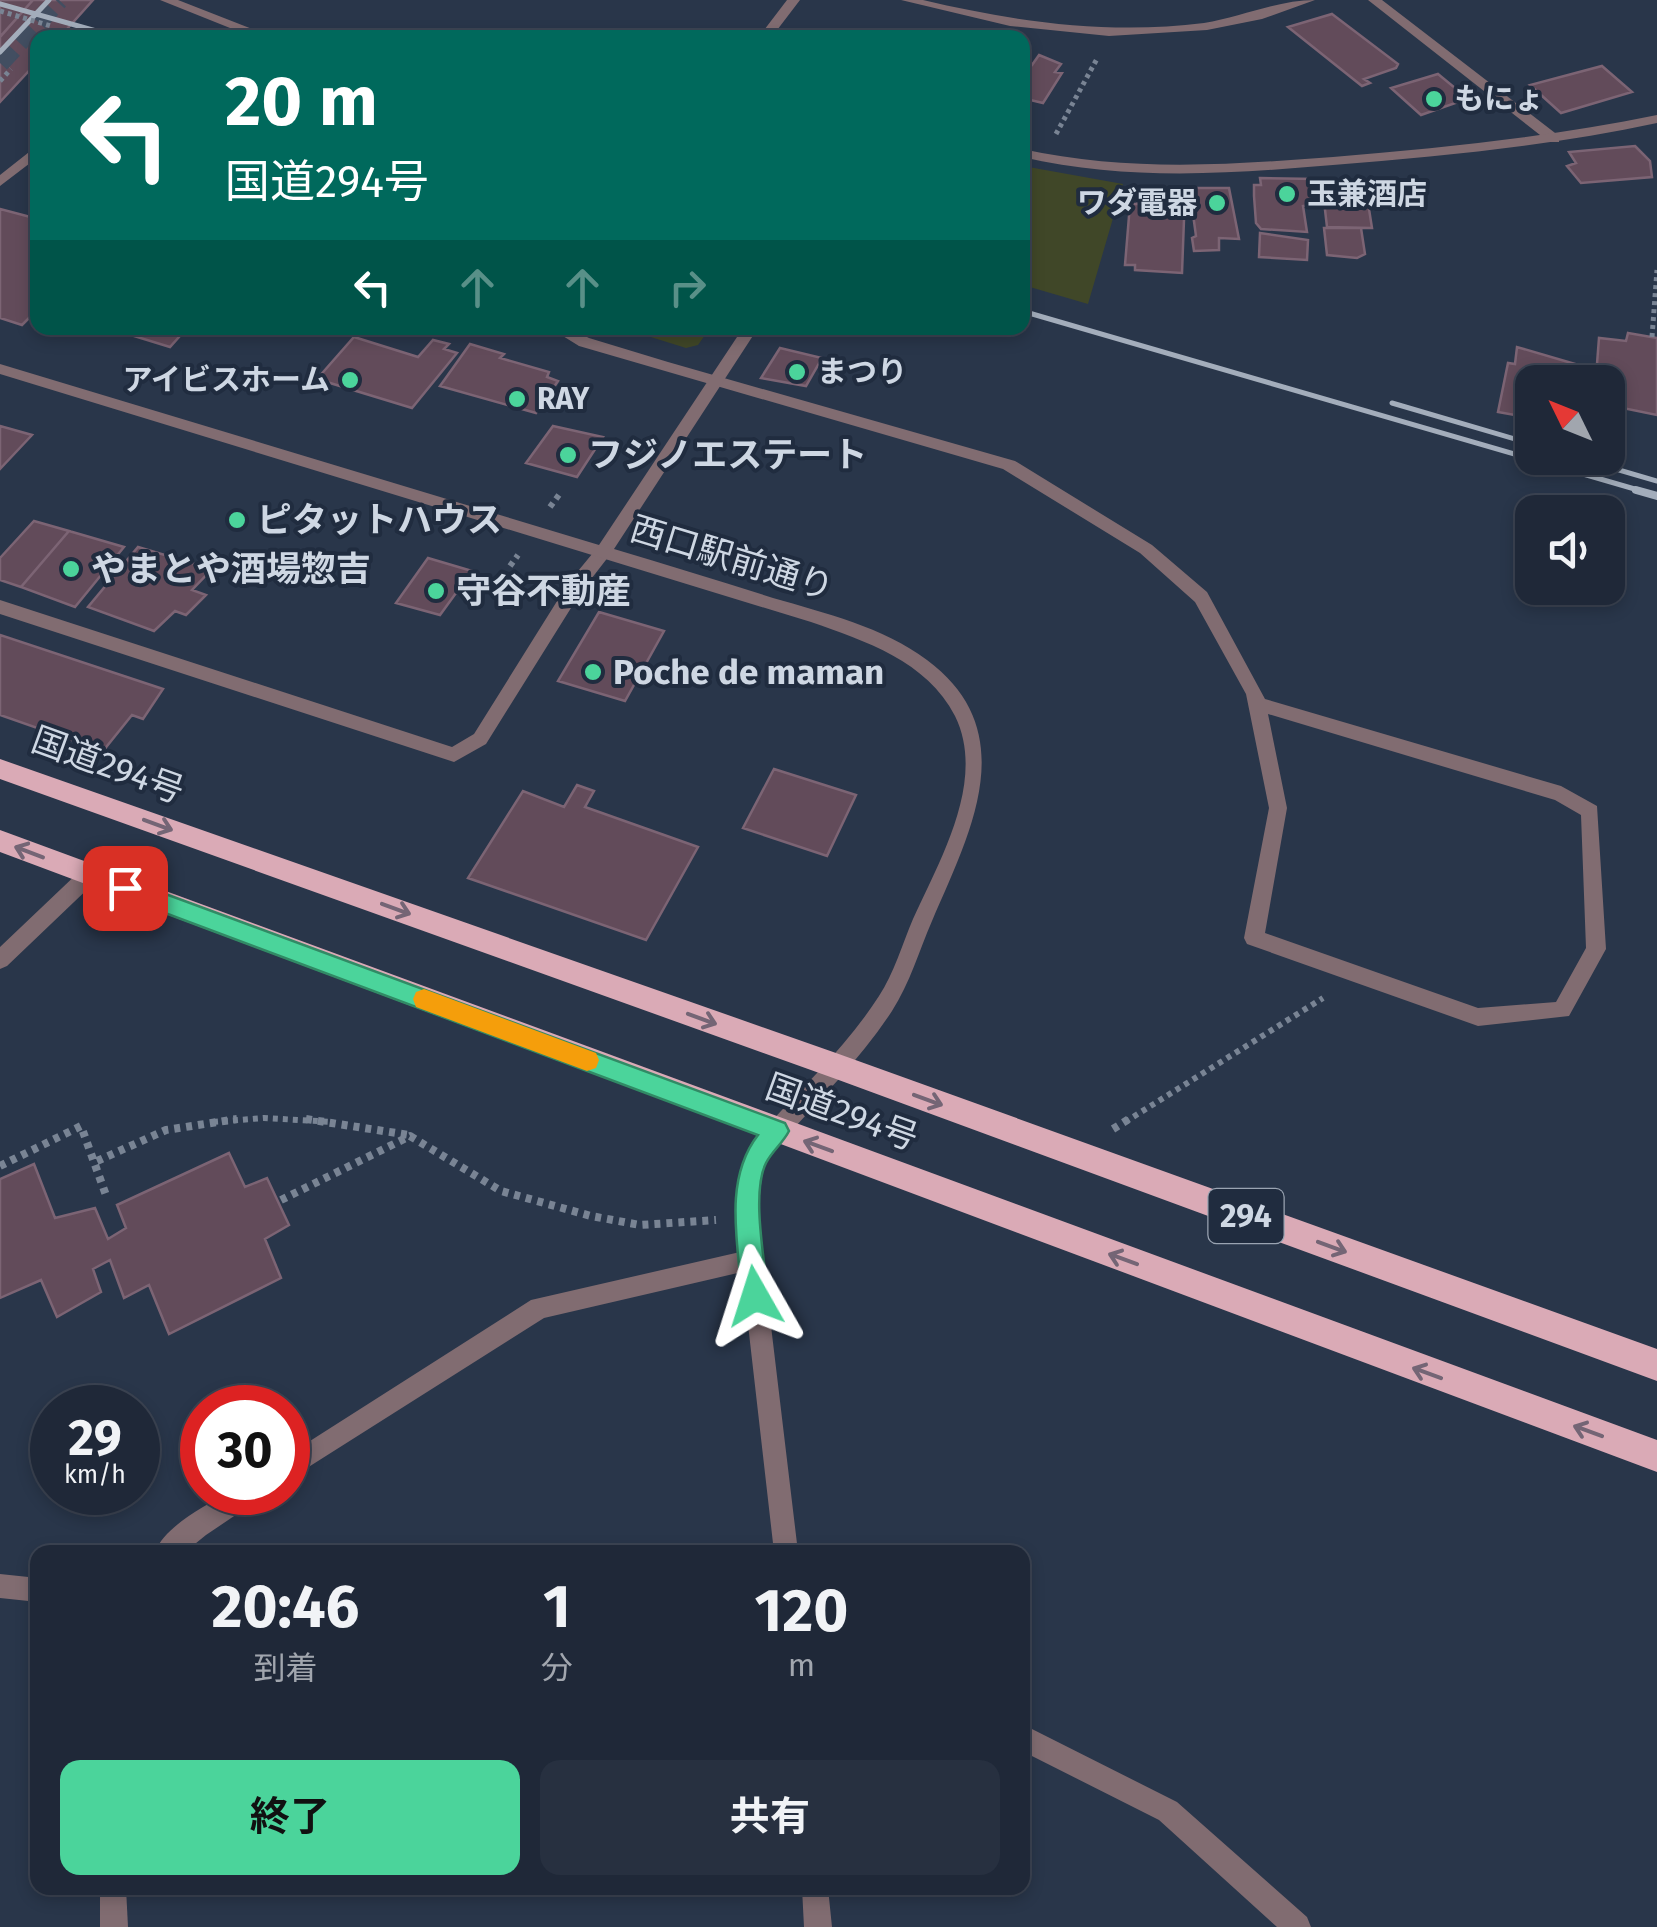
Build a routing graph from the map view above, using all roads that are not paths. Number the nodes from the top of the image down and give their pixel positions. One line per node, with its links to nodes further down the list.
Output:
1 (166, 0): 6 (street)
2 (794, 0): 7 (street)
3 (907, 0): 4 (street)
4 (1310, 0)
5 (1374, 0): 9 (street)
6 (247, 30)
7 (770, 30)
8 (1657, 119): 9 (street)
9 (1554, 139): 10 (street)
10 (1030, 155)
11 (30, 156): 12 (street)
12 (0, 182)
13 (571, 335): 16 (street)
14 (745, 335): 16 (street)
15 (0, 369): 17 (street, 西口駅前通り)
16 (715, 381): 17 (street); 19 (street)
17 (602, 552): 18 (street); 24 (street, 西口駅前通り)
18 (0, 607)
19 (1256, 704): 19 (street)
20 (0, 769): 24 (highway, 国道294号 / 294, one-way to 24)
21 (0, 841): 22 (highway, 国道294号 / 294, one-way to 21)
22 (89, 875): 23 (street); 25 (highway, 国道294号 / 294)
23 (0, 960)
24 (836, 1066): 25 (street, 西口駅前通り); 27 (highway, 国道294号 / 294, one-way to 27)
25 (776, 1131): 26 (street, 西口駅前通り); 29 (highway, 国道294号 / 294, one-way to 25)
26 (750, 1260): 28 (street); 34 (street, 西口駅前通り)
27 (1657, 1366)
28 (310, 1454)
29 (1657, 1456)
30 (214, 1515): 31 (street)
31 (197, 1526): 32 (street); 33 (street)
32 (176, 1545)
33 (193, 1545)
34 (785, 1545)
35 (0, 1586): 36 (street)
36 (30, 1589)
37 (1030, 1741): 42 (street)
38 (113, 1895): 40 (street)
39 (816, 1895): 41 (street)
40 (114, 1927)
41 (818, 1927)
42 (1296, 1927)

